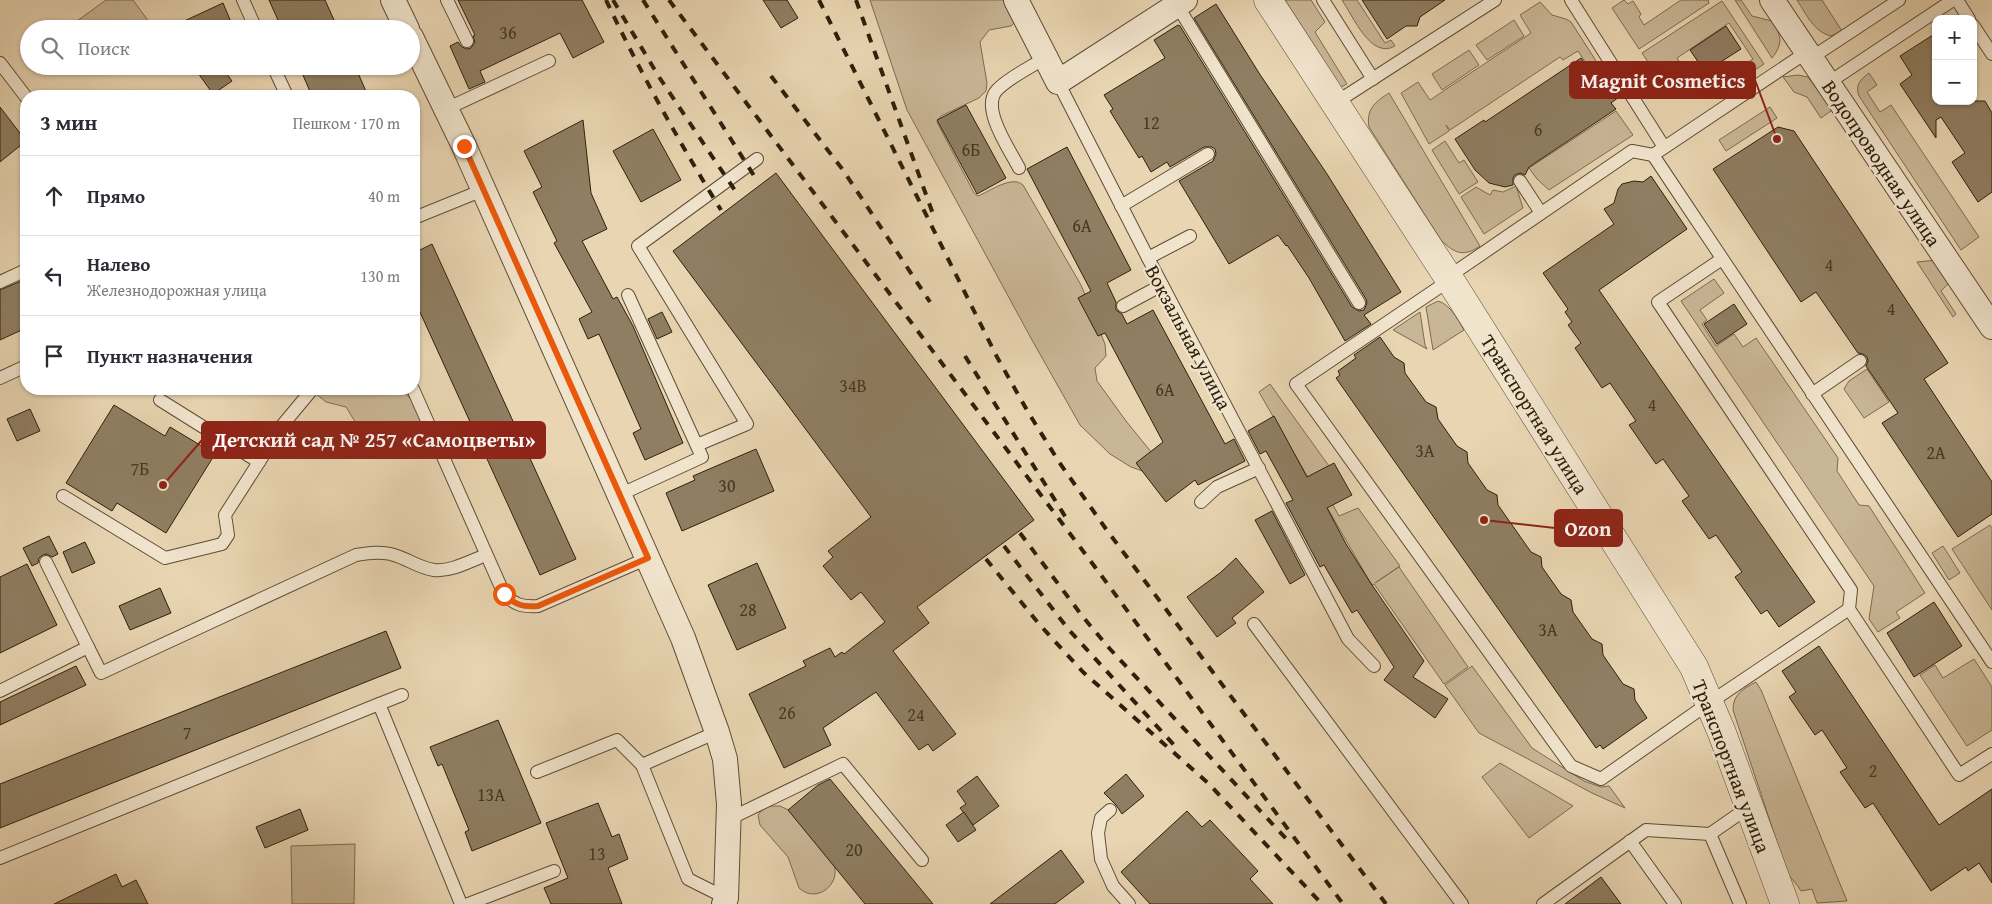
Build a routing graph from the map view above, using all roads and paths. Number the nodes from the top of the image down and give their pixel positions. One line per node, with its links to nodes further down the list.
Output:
1 (243, 0): 15 (lane)
2 (394, 0): 16 (street)
3 (447, 0): 18 (lane)
4 (1016, 0): 22 (street, Вокзальная улица)
5 (1268, 0): 31 (street, Транспортная улица)
6 (1323, 0): 26 (lane)
7 (1495, 0): 26 (lane)
8 (1571, 0): 33 (lane)
9 (1772, 0): 20 (street, Водопроводная улица)
10 (1898, 0): 20 (lane)
11 (1953, 0): 28 (lane)
12 (1957, 0): 14 (lane)
13 (1181, 3): 27 (street); 51 (lane)
14 (1966, 15)
15 (252, 20)
16 (403, 20)
17 (1977, 31): 19 (lane)
18 (467, 41)
19 (1992, 54)
20 (1809, 55): 28 (street, Водопроводная улица); 33 (lane)
21 (420, 56): 32 (street)
22 (1046, 58): 27 (street, Вокзальная улица); 37 (lane)
23 (549, 60): 32 (lane)
24 (0, 63): 29 (lane)
25 (277, 75): 30 (lane)
26 (1373, 79): 31 (lane)
27 (1058, 82): 40 (lane, Вокзальная улица)
28 (1828, 83): 53 (street, Водопроводная улица)
29 (21, 90)
30 (284, 90)
31 (1335, 103): 47 (street, Транспортная улица)
32 (446, 109): 39 (street)
33 (1664, 147): 35 (lane)
34 (1208, 154): 40 (lane)
35 (1652, 155): 41 (lane); 45 (lane)
36 (757, 159): 61 (lane)
37 (1019, 168)
38 (1520, 181): 41 (lane)
39 (483, 190): 42 (lane); 64 (street)
40 (1121, 206): 44 (lane, Вокзальная улица)
41 (1541, 213): 47 (lane)
42 (420, 216)
43 (1190, 236): 44 (lane)
44 (1148, 258): 49 (lane, Вокзальная улица)
45 (1722, 259): 57 (lane); 70 (lane)
46 (20, 273): 48 (lane)
47 (1449, 278): 77 (street, Транспортная улица); 77 (lane)
48 (0, 282)
49 (1162, 285): 52 (lane); 63 (lane, Вокзальная улица)
50 (628, 295): 61 (lane)
51 (1359, 303)
52 (1123, 306)
53 (1992, 327)
54 (1860, 362): 57 (lane)
55 (20, 369): 56 (lane)
56 (0, 378)
57 (1812, 394): 73 (lane)
58 (308, 395): 62 (lane)
59 (416, 395): 67 (lane)
60 (160, 400): 62 (lane)
61 (697, 445): 64 (lane)
62 (259, 462): 65 (lane)
63 (1259, 468): 66 (lane); 74 (lane, Вокзальная улица)
64 (619, 495): 68 (street)
65 (63, 496)
66 (1201, 502)
67 (486, 555): 68 (lane); 72 (lane)
68 (648, 558): 79 (street)
69 (46, 562): 72 (lane)
70 (1849, 609): 77 (lane); 80 (lane)
71 (1254, 624): 95 (lane)
72 (88, 647): 75 (lane)
73 (1992, 662)
74 (1374, 666)
75 (0, 691)
76 (402, 694): 78 (lane)
77 (1709, 703): 83 (street, Транспортная улица)
78 (379, 704): 88 (lane); 92 (lane)
79 (717, 732): 81 (lane); 85 (street)
80 (1992, 754)
81 (642, 765): 82 (lane); 91 (lane)
82 (537, 772)
83 (1749, 807): 86 (lane); 99 (street, Транспортная улица)
84 (1110, 810): 94 (lane)
85 (729, 819): 89 (lane); 91 (street)
86 (1710, 834): 87 (lane); 98 (lane)
87 (1630, 841): 96 (lane); 97 (lane)
88 (0, 858)
89 (922, 860)
90 (554, 871): 93 (lane)
91 (725, 901)
92 (461, 904)
93 (468, 904)
94 (1129, 904)
95 (1462, 904)
96 (1543, 904)
97 (1676, 904)
98 (1740, 904)
99 (1785, 904)

